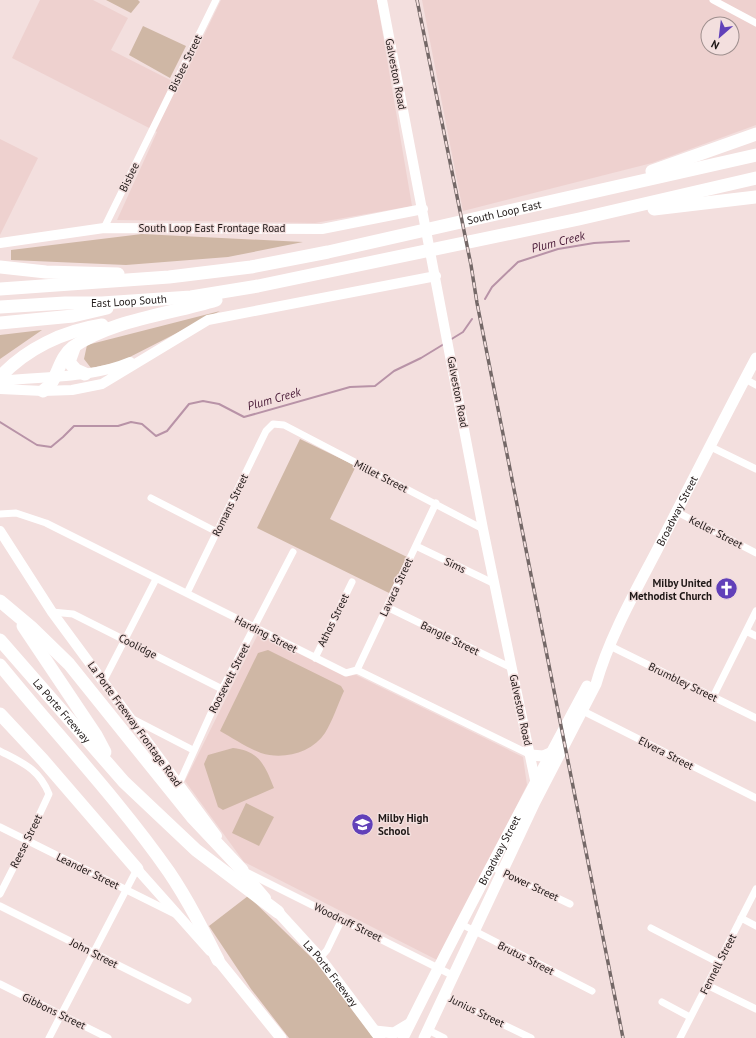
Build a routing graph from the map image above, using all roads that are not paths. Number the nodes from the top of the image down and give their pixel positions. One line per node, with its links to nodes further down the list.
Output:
1 (216, 0): 5 (street, Bisbee Street)
2 (382, 0): 12 (main road, Galveston Road)
3 (713, 0): 4 (street)
4 (756, 23)
5 (154, 126): 13 (street, Bisbee)
6 (756, 134): 9 (highway)
7 (756, 155): 9 (highway)
8 (756, 178): 11 (highway)
9 (638, 179): 16 (highway, South Loop East)
10 (756, 197): 11 (highway)
11 (644, 207): 19 (highway, South Loop East)
12 (423, 209): 13 (main road, South Loop East Frontage Road); 17 (main road, Galveston Road)
13 (104, 228): 14 (main road, South Loop East Frontage Road)
14 (0, 243)
15 (0, 267): 18 (highway)
16 (252, 267): 18 (highway, East Loop South)
17 (436, 276): 26 (main road); 43 (main road, Galveston Road)
18 (170, 277): 20 (highway, East Loop South)
19 (258, 286): 21 (highway, East Loop South); 23 (highway)
20 (0, 289)
21 (140, 301): 22 (highway, East Loop South); 24 (highway)
22 (0, 307)
23 (139, 319): 25 (highway); 30 (highway)
24 (0, 323)
25 (74, 347): 28 (highway); 29 (highway)
26 (151, 353): 28 (main road); 35 (main road)
27 (756, 358): 31 (main road, Broadway Street)
28 (85, 374): 29 (main road)
29 (55, 376): 32 (main road); 35 (highway)
30 (0, 377)
31 (745, 379): 33 (street); 37 (main road, Broadway Street)
32 (0, 381)
33 (756, 385)
34 (0, 389): 35 (main road)
35 (42, 391)
36 (278, 425): 40 (street, Millet Street); 45 (street, Romans Street)
37 (711, 447): 38 (street); 41 (main road, Broadway Street)
38 (756, 469)
39 (151, 498): 45 (street)
40 (436, 503): 43 (street, Millet Street); 46 (street, Lavaca Street)
41 (677, 512): 48 (street, Keller Street); 63 (main road, Broadway Street)
42 (0, 514): 49 (street, Harding Street)
43 (484, 529): 51 (main road, Galveston Road)
44 (0, 531): 57 (main road, La Porte Freeway Frontage Road)
45 (217, 532): 52 (street, Romans Street)
46 (416, 546): 51 (street, Sims); 55 (street, Lavaca Street)
47 (293, 552): 58 (street, Roosevelt Street)
48 (756, 553)
49 (156, 579): 52 (street, Harding Street); 61 (street)
50 (352, 582): 64 (street, Athos Street)
51 (495, 584): 66 (main road, Galveston Road)
52 (187, 593): 58 (street, Harding Street)
53 (0, 594): 81 (highway)
54 (0, 601): 89 (highway)
55 (387, 607): 66 (street, Bangle Street); 67 (street, Lavaca Street)
56 (756, 611): 59 (street)
57 (52, 612): 61 (street, Coolidge); 69 (main road, La Porte Freeway Frontage Road)
58 (254, 628): 64 (street, Harding Street); 70 (street, Roosevelt Street)
59 (746, 631): 60 (street); 72 (street)
60 (756, 636)
61 (126, 639): 69 (street); 70 (street, Coolidge)
62 (0, 640): 81 (highway, La Porte Freeway)
63 (610, 646): 72 (street, Brumbley Street); 73 (main road, Broadway Street)
64 (315, 658): 67 (street, Harding Street)
65 (0, 665): 71 (highway, La Porte Freeway)
66 (512, 668): 80 (main road, Galveston Road)
67 (356, 670): 80 (street, Harding Street)
68 (0, 674): 71 (highway)
69 (104, 682): 75 (main road, La Porte Freeway Frontage Road)
70 (222, 688): 77 (street, Roosevelt Street)
71 (21, 690): 105 (highway, La Porte Freeway)
72 (713, 697): 76 (street, Brumbley Street)
73 (579, 709): 79 (main road, Broadway Street); 82 (main road, Broadway Street); 84 (street, Elvera Street)
74 (0, 714): 87 (highway)
75 (130, 717): 77 (street); 83 (main road, La Porte Freeway Frontage Road)
76 (756, 718)
77 (194, 750): 83 (street, Roosevelt Street)
78 (0, 751): 86 (street, Reese Street)
79 (550, 753): 80 (main road); 82 (main road, Broadway Street)
80 (531, 755): 82 (main road, Galveston Road)
81 (115, 771): 95 (highway, La Porte Freeway)
82 (539, 774): 88 (main road, Broadway Street)
83 (179, 784): 89 (main road, La Porte Freeway Frontage Road)
84 (756, 798)
85 (0, 827): 86 (street, Leander Street)
86 (28, 841): 91 (street, Leander Street); 92 (street, Reese Street)
87 (137, 869): 91 (street); 96 (main road)
88 (497, 869): 93 (street, Power Street); 99 (main road, Broadway Street); 102 (main road, Broadway Street)
89 (242, 870): 95 (main road, La Porte Freeway Frontage Road); 98 (street, Woodruff Street)
90 (756, 889): 97 (street, Fennell Street)
91 (125, 890): 96 (street, Leander Street); 103 (street)
92 (0, 894)
93 (570, 904)
94 (0, 906): 103 (street, John Street)
95 (278, 912): 104 (main road, La Porte Freeway)
96 (177, 915): 105 (main road)
97 (741, 918): 100 (street); 106 (street, Fennell Street)
98 (342, 919): 104 (street); 107 (street, Woodruff Street)
99 (461, 924): 102 (street, Brutus Street); 107 (main road, Broadway Street)
100 (756, 926)
101 (650, 928): 106 (street)
102 (473, 930): 108 (main road, Broadway Street); 111 (street, Brutus Street)
103 (93, 952): 113 (street, John Street); 116 (street)
104 (320, 958): 120 (main road, La Porte Freeway)
105 (218, 960): 123 (main road)
106 (718, 963): 110 (street, Fennell Street)
107 (438, 967): 108 (street, Woodruff Street); 118 (main road, Broadway Street)
108 (454, 976): 112 (main road, Broadway Street)
109 (0, 984): 116 (street, Gibbons Street)
110 (707, 985): 115 (street); 117 (street, Fennell Street)
111 (592, 991)
112 (444, 996): 119 (main road, Broadway Street); 126 (street, Junius Street)
113 (188, 1000)
114 (662, 1002): 117 (street)
115 (756, 1010)
116 (61, 1014): 121 (street); 122 (street, Gibbons Street)
117 (690, 1017): 127 (street, Fennell Street)
118 (411, 1023): 120 (main road); 124 (main road, Broadway Street)
119 (426, 1034): 125 (street)
120 (377, 1036)
121 (49, 1038)
122 (108, 1038)
123 (281, 1038)
124 (403, 1038)
125 (444, 1038)
126 (531, 1038)
127 (680, 1038)

